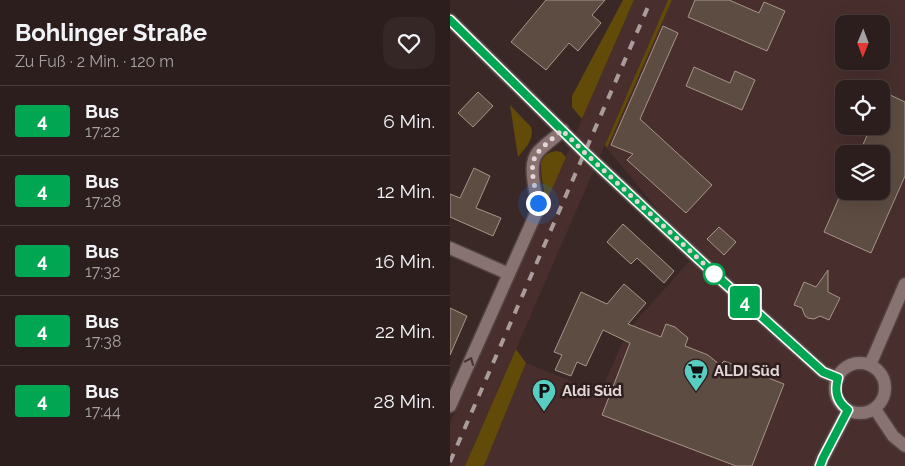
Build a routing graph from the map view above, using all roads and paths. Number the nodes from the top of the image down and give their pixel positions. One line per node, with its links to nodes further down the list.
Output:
1 (450, 20): 2 (street)
2 (562, 130): 4 (street); 7 (street)
3 (450, 248): 4 (street)
4 (509, 274): 8 (street, one-way to 4)
5 (905, 284): 6 (street)
6 (870, 365): 7 (street); 9 (street)
7 (838, 378): 10 (street)
8 (450, 406)
9 (875, 409): 10 (street); 11 (street)
10 (848, 410): 12 (street)
11 (905, 446)
12 (820, 466)

